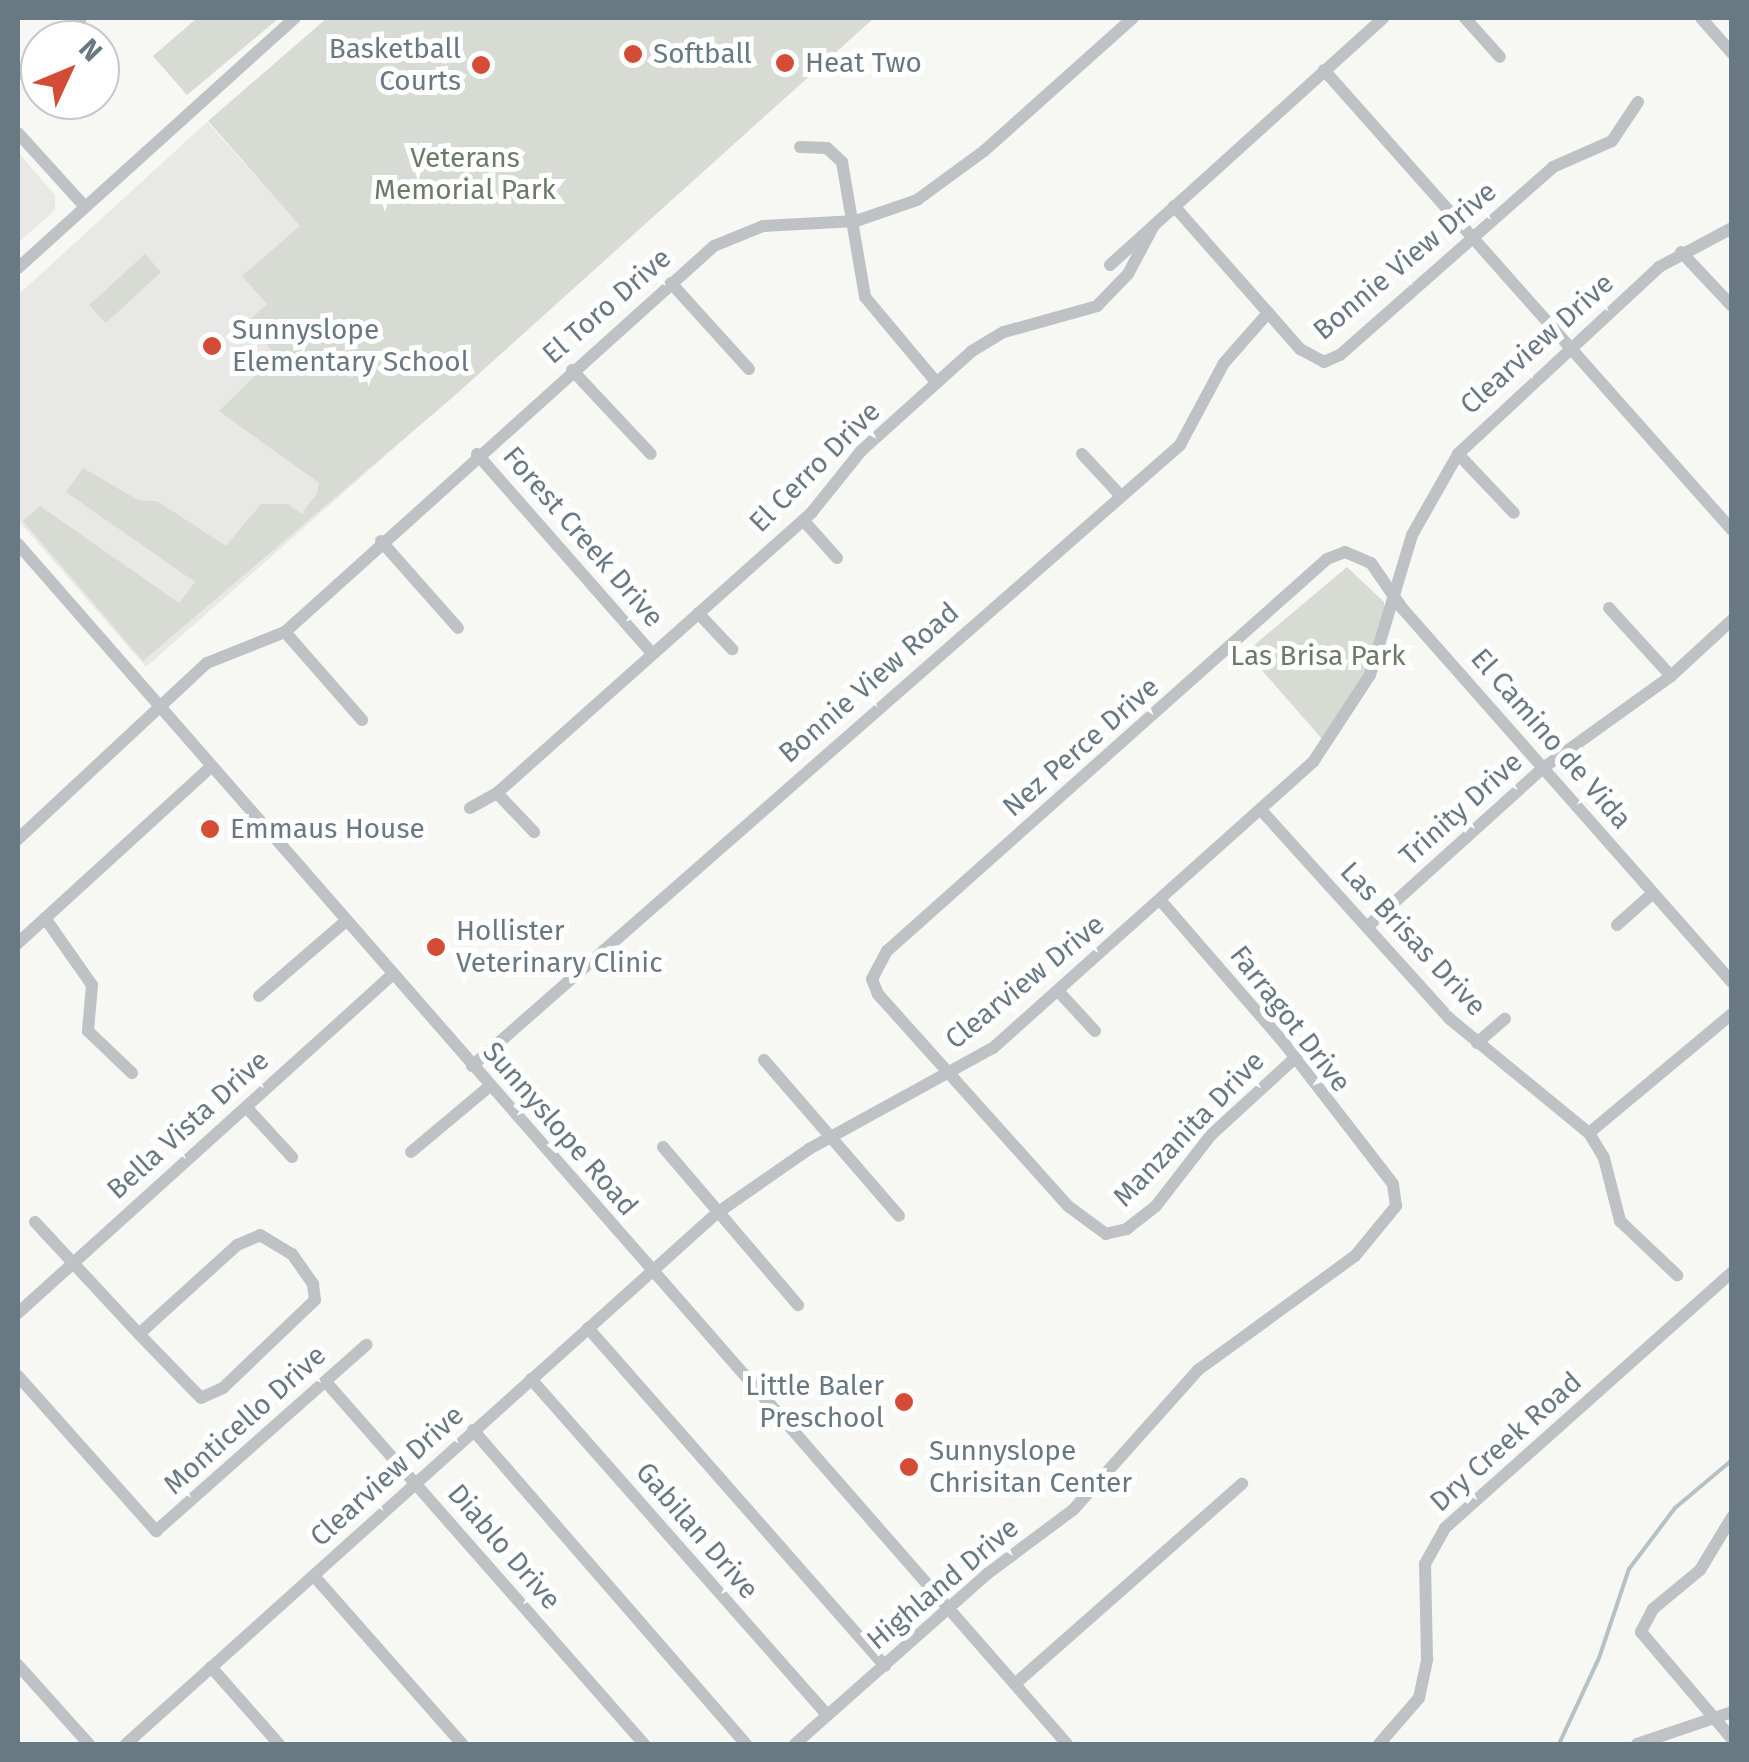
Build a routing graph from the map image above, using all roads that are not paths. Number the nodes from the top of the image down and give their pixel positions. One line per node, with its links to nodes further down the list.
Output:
1 (296, 18): 13 (street)
2 (1133, 18): 14 (street, El Toro Drive)
3 (1383, 18): 8 (street, El Cerro Drive)
4 (1464, 18): 7 (street)
5 (1701, 18): 6 (street)
6 (1732, 53)
7 (1500, 57)
8 (1324, 70): 12 (street, El Cerro Drive); 17 (street)
9 (1638, 102): 17 (street, Bonnie View Drive)
10 (18, 133): 13 (street)
11 (800, 147): 14 (street)
12 (1174, 206): 15 (street, El Cerro Drive); 23 (street, Bonnie View Drive)
13 (85, 208): 20 (street)
14 (856, 221): 21 (street, El Toro Drive); 27 (street)
15 (1154, 225): 19 (street, El Cerro Drive); 27 (street, El Cerro Drive)
16 (1732, 228): 18 (street, Clearview Drive)
17 (1472, 238): 23 (street, Bonnie View Drive); 24 (street)
18 (1681, 252): 22 (street); 24 (street, Clearview Drive)
19 (1110, 266)
20 (18, 268)
21 (671, 282): 25 (street); 26 (street, El Toro Drive)
22 (1732, 306)
23 (1268, 313): 32 (street, Bonnie View Road)
24 (1566, 350): 31 (street, Clearview Drive); 35 (street)
25 (749, 369)
26 (572, 370): 28 (street, El Toro Drive); 29 (street)
27 (936, 382): 34 (street, El Cerro Drive)
28 (477, 454): 36 (street, El Toro Drive); 47 (street, Forest Creek Drive)
29 (651, 454)
30 (1082, 454): 32 (street)
31 (1458, 454): 33 (street); 40 (street, Clearview Drive)
32 (1121, 496): 75 (street, Bonnie View Road)
33 (1514, 512)
34 (803, 520): 38 (street); 42 (street, El Cerro Drive)
35 (1732, 530)
36 (381, 540): 44 (street); 45 (street, El Toro Drive)
37 (18, 544): 49 (street, Sunnyslope Road)
38 (837, 558)
39 (1325, 562): 40 (street, El Camino de Vida); 77 (street, Nez Perce Drive)
40 (1396, 599): 52 (street, El Camino de Vida); 55 (street, Clearview Drive)
41 (1609, 608): 48 (street)
42 (698, 613): 46 (street); 47 (street, El Cerro Drive)
43 (1732, 620): 48 (street, Trinity Drive)
44 (458, 628)
45 (285, 632): 49 (street, El Toro Drive); 50 (street)
46 (732, 650)
47 (652, 653): 53 (street, El Cerro Drive)
48 (1671, 676): 52 (street, Trinity Drive)
49 (159, 712): 51 (street, Sunnyslope Road); 57 (street, El Toro Drive)
50 (362, 720)
51 (211, 767): 60 (street); 61 (street, Sunnyslope Road)
52 (1543, 768): 58 (street, El Camino de Vida); 63 (street, Trinity Drive)
53 (496, 793): 54 (street, El Cerro Drive); 56 (street)
54 (470, 808)
55 (1260, 810): 59 (street, Clearview Drive); 63 (street, Las Brisas Drive)
56 (534, 832)
57 (18, 839)
58 (1652, 894): 62 (street); 66 (street, El Camino de Vida)
59 (1161, 900): 67 (street, Clearview Drive); 73 (street, Farragot Drive)
60 (45, 918): 64 (street); 76 (street)
61 (346, 921): 65 (street, Sunnyslope Road); 68 (street)
62 (1617, 926)
63 (1367, 927): 72 (street, Las Brisas Drive)
64 (18, 942)
65 (392, 975): 75 (street, Sunnyslope Road); 79 (street, Bella Vista Drive)
66 (1732, 982)
67 (1059, 992): 71 (street); 77 (street, Clearview Drive)
68 (260, 996)
69 (1732, 1014): 80 (street)
70 (1506, 1019): 72 (street)
71 (1095, 1031)
72 (1477, 1044): 80 (street, Las Brisas Drive)
73 (1295, 1058): 77 (street, Manzanita Drive); 85 (street, Farragot Drive)
74 (764, 1060): 81 (street)
75 (472, 1066): 78 (street, Sunnyslope Road)
76 (132, 1073)
77 (950, 1074): 81 (street, Clearview Drive)
78 (490, 1086): 83 (street); 90 (street, Sunnyslope Road)
79 (246, 1107): 84 (street); 89 (street, Bella Vista Drive)
80 (1589, 1133): 92 (street, Las Brisas Drive)
81 (830, 1138): 86 (street, Clearview Drive); 87 (street)
82 (663, 1147): 86 (street)
83 (410, 1152)
84 (292, 1157)
85 (1380, 1169): 106 (street, Highland Drive)
86 (716, 1213): 90 (street, Clearview Drive); 93 (street)
87 (899, 1216)
88 (35, 1222): 89 (street)
89 (72, 1261): 94 (street, Bella Vista Drive); 96 (street)
90 (652, 1270): 95 (street, Clearview Drive); 106 (street, Sunnyslope Road)
91 (1732, 1272): 123 (street, Dry Creek Road)
92 (1677, 1275)
93 (798, 1306)
94 (18, 1313)
95 (588, 1328): 99 (street, Clearview Drive); 108 (street)
96 (139, 1334): 96 (street)
97 (366, 1345): 100 (street, Monticello Drive)
98 (18, 1376): 100 (street, Monticello Drive)
99 (531, 1379): 101 (street, Clearview Drive); 112 (street, Gabilan Drive)
100 (326, 1382): 102 (street, Diablo Drive)
101 (473, 1430): 102 (street, Clearview Drive); 120 (street)
102 (415, 1483): 105 (street, Clearview Drive); 119 (street, Diablo Drive)
103 (1242, 1484): 110 (street)
104 (1732, 1517): 113 (street)
105 (314, 1576): 109 (street, Clearview Drive); 118 (street)
106 (948, 1609): 108 (street, Highland Drive); 110 (street, Sunnyslope Road)
107 (18, 1666): 115 (street)
108 (886, 1666): 112 (street, Highland Drive)
109 (210, 1667): 116 (street, Clearview Drive); 117 (street)
110 (1015, 1684): 122 (street, Sunnyslope Road)
111 (1732, 1712): 113 (street)
112 (827, 1715): 121 (street, Highland Drive)
113 (1717, 1722): 114 (street); 124 (street)
114 (1732, 1739)
115 (89, 1744)
116 (126, 1744)
117 (279, 1744)
118 (462, 1744)
119 (644, 1744)
120 (746, 1744)
121 (795, 1744)
122 (1067, 1744)
123 (1379, 1744)
124 (1637, 1744)

